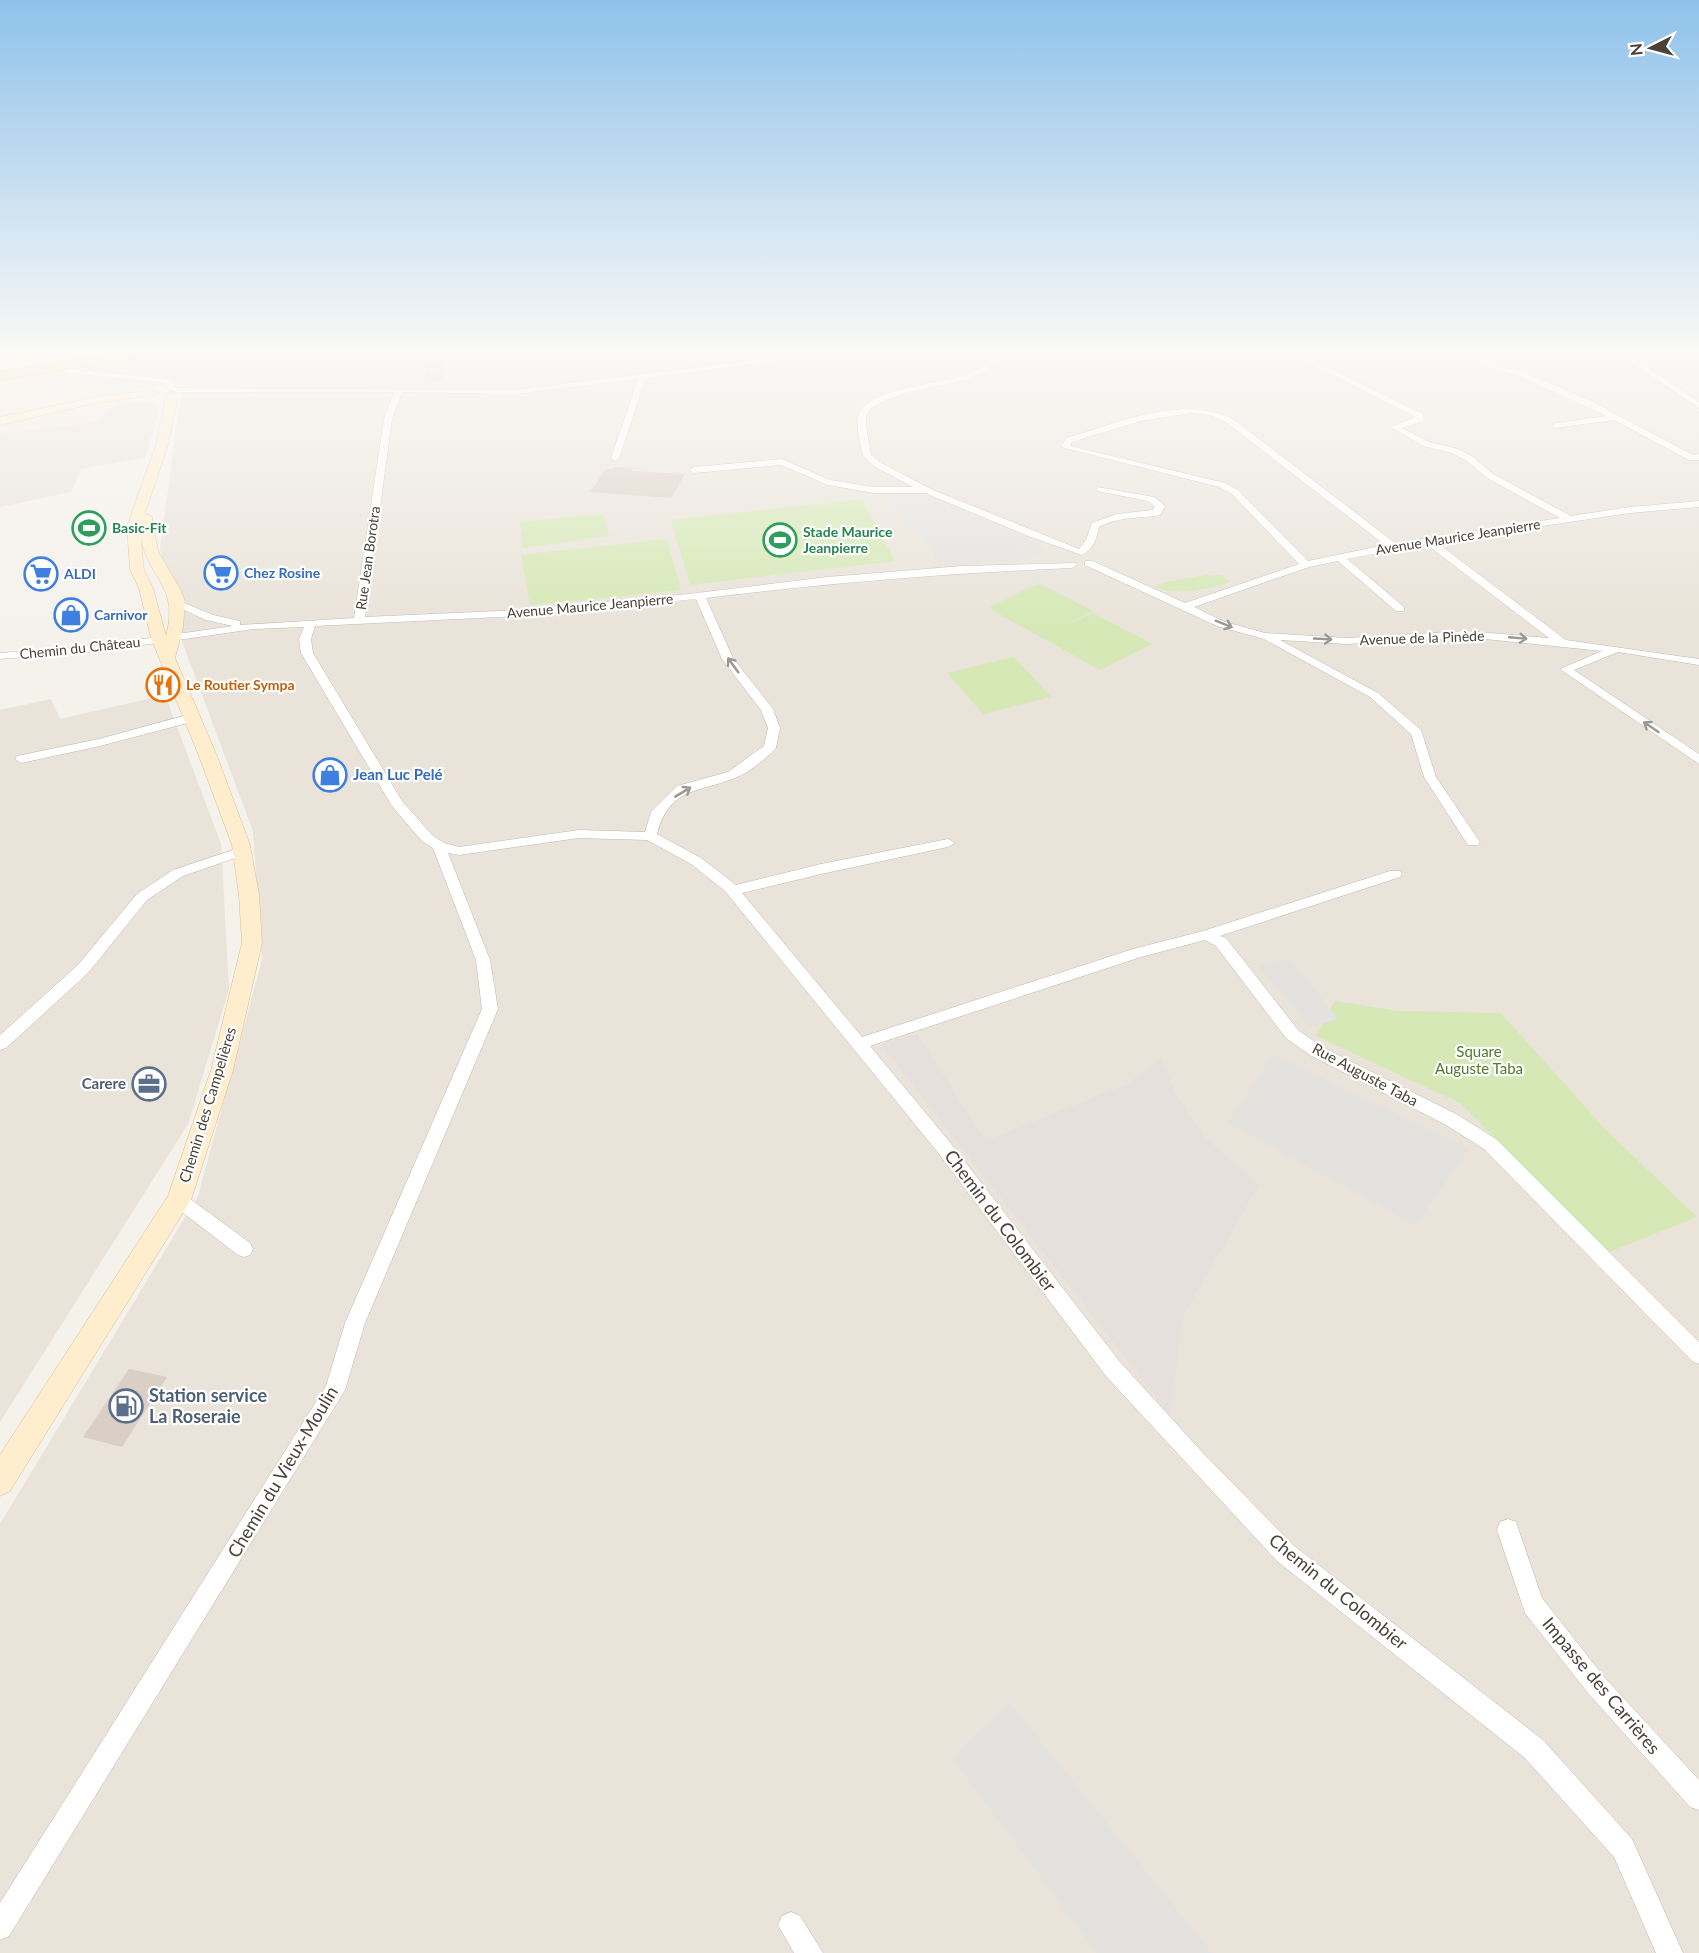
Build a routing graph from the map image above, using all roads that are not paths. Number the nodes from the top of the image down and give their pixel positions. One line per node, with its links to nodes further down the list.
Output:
1 (162, 444): 14 (main road, Chemin des Campelières)
2 (384, 444): 33 (street, Rue Jean Borotra)
3 (620, 444): 10 (street)
4 (866, 444): 13 (street)
5 (1067, 444): 25 (street)
6 (1260, 444): 19 (street)
7 (1427, 444): 16 (street)
8 (1667, 444): 9 (street)
9 (1699, 457)
10 (615, 458)
11 (694, 470): 13 (street)
12 (1100, 489): 20 (street)
13 (928, 490): 17 (street)
14 (144, 501): 30 (main road, Chemin des Campelières); 37 (main road, Chemin des Campelières)
15 (1699, 504): 16 (street, Avenue Maurice Jeanpierre)
16 (1571, 520): 18 (street, Avenue Maurice Jeanpierre)
17 (1042, 539): 20 (street); 21 (street)
18 (1428, 541): 19 (street, Avenue Maurice Jeanpierre); 38 (street)
19 (1393, 546): 22 (street, Avenue Maurice Jeanpierre)
20 (1079, 551): 21 (street, Avenue Maurice Jeanpierre); 23 (street)
21 (1063, 555): 24 (street); 26 (street, Avenue Maurice Jeanpierre)
22 (1339, 557): 25 (street, Avenue Maurice Jeanpierre); 32 (street)
23 (1089, 563): 24 (street, Avenue Maurice Jeanpierre); 27 (street, Avenue Maurice Jeanpierre)
24 (1072, 565): 26 (street, Avenue Maurice Jeanpierre)
25 (1306, 565): 28 (street, Avenue Maurice Jeanpierre)
26 (1021, 566): 29 (street, Avenue Maurice Jeanpierre)
27 (1157, 594): 28 (street, Avenue Maurice Jeanpierre); 31 (street, Avenue Maurice Jeanpierre)
28 (1223, 594): 31 (street, Avenue Maurice Jeanpierre)
29 (700, 596): 33 (street, Avenue Maurice Jeanpierre); 45 (street, one-way to 29)
30 (177, 603): 35 (street); 37 (main road, Chemin des Campelières)
31 (1185, 608): 36 (street, Avenue de la Pinède, one-way to 36)
32 (1400, 609)
33 (359, 622): 34 (street, Avenue Maurice Jeanpierre)
34 (310, 624): 35 (street, Avenue Maurice Jeanpierre); 48 (street)
35 (254, 626): 37 (street, Avenue Maurice Jeanpierre)
36 (1264, 636): 38 (street, Avenue de la Pinède, one-way to 38); 46 (street)
37 (166, 637): 40 (street, Chemin du Château); 42 (main road, Chemin des Campelières)
38 (1562, 642): 39 (street, Avenue de la Pinède)
39 (1617, 649): 41 (street, Avenue de la Pinède); 44 (street, one-way to 39)
40 (0, 656)
41 (1699, 662)
42 (191, 718): 43 (street); 49 (main road, Chemin des Campelières)
43 (21, 759)
44 (1699, 760)
45 (650, 836): 48 (street, Chemin du Colombier); 51 (street, Chemin du Colombier)
46 (1473, 842)
47 (948, 843): 51 (street)
48 (439, 846): 62 (street, Chemin du Vieux-Moulin)
49 (242, 851): 53 (street); 55 (main road, Chemin des Campelières)
50 (1395, 874): 52 (street)
51 (732, 891): 54 (street, Chemin du Colombier)
52 (1206, 935): 54 (street); 57 (street, Rue Auguste Taba)
53 (0, 1044)
54 (859, 1044): 64 (street, Chemin du Colombier)
55 (179, 1200): 56 (street); 58 (main road, Chemin des Campelières)
56 (244, 1249)
57 (1697, 1353)
58 (0, 1480)
59 (1508, 1530): 60 (street, Impasse des Carrières)
60 (1699, 1798)
61 (791, 1925): 63 (street)
62 (0, 1927)
63 (810, 1953)
64 (1670, 1953)

